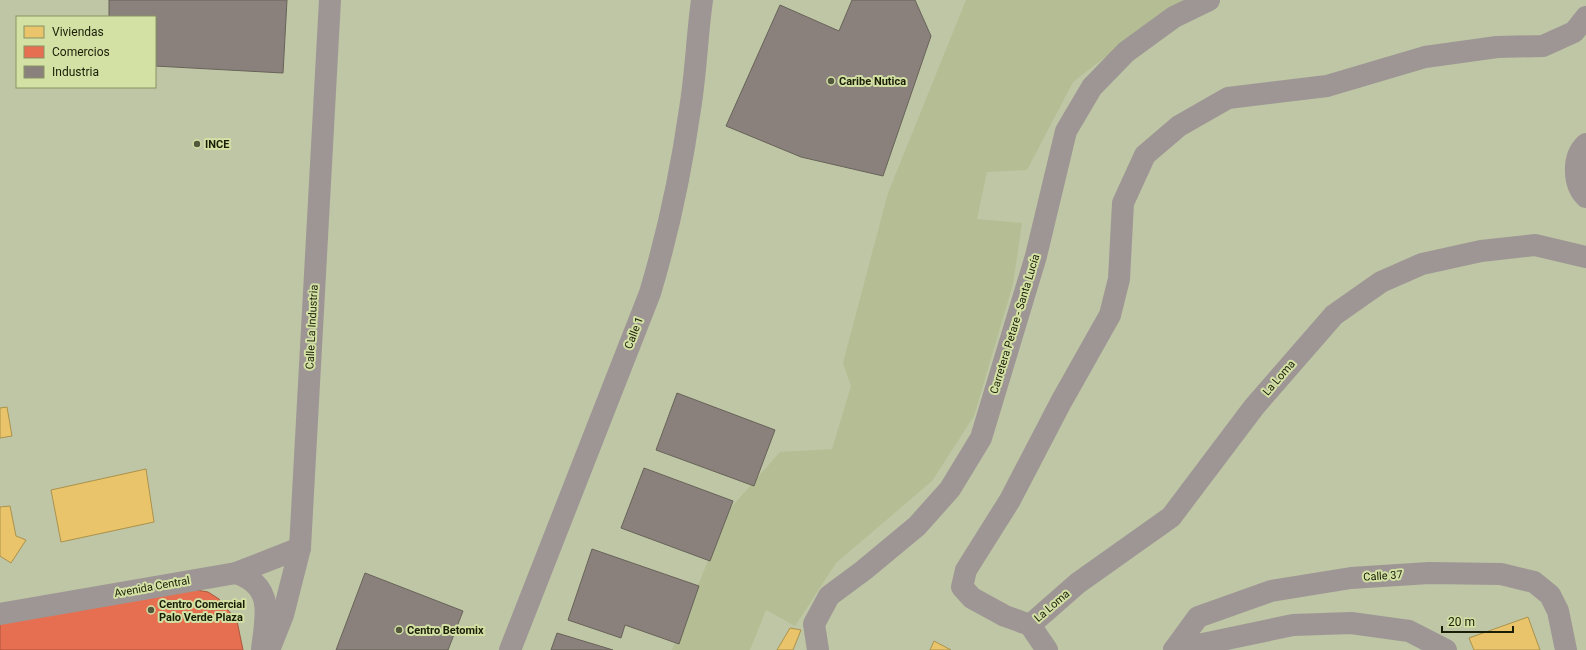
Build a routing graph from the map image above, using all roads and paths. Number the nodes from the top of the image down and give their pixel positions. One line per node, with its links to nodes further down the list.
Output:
1 (330, 0): 8 (street, Calle La Industria)
2 (702, 0): 14 (street, Calle 1)
3 (1209, 0): 15 (street, Carretera Petare - Santa Lucía)
4 (1586, 17): 11 (street)
5 (1586, 144): 6 (street)
6 (1586, 197)
7 (1586, 257): 11 (street, La Loma)
8 (300, 548): 9 (street, Avenida Central); 13 (street, Calle La Industria)
9 (236, 573): 10 (street, Avenida Central); 12 (street)
10 (0, 614)
11 (1030, 625): 16 (street)
12 (261, 650)
13 (269, 650)
14 (510, 650)
15 (818, 650)
16 (1047, 650)
17 (1174, 650): 18 (street); 19 (street, Calle 37)
18 (1446, 650)
19 (1566, 650)

